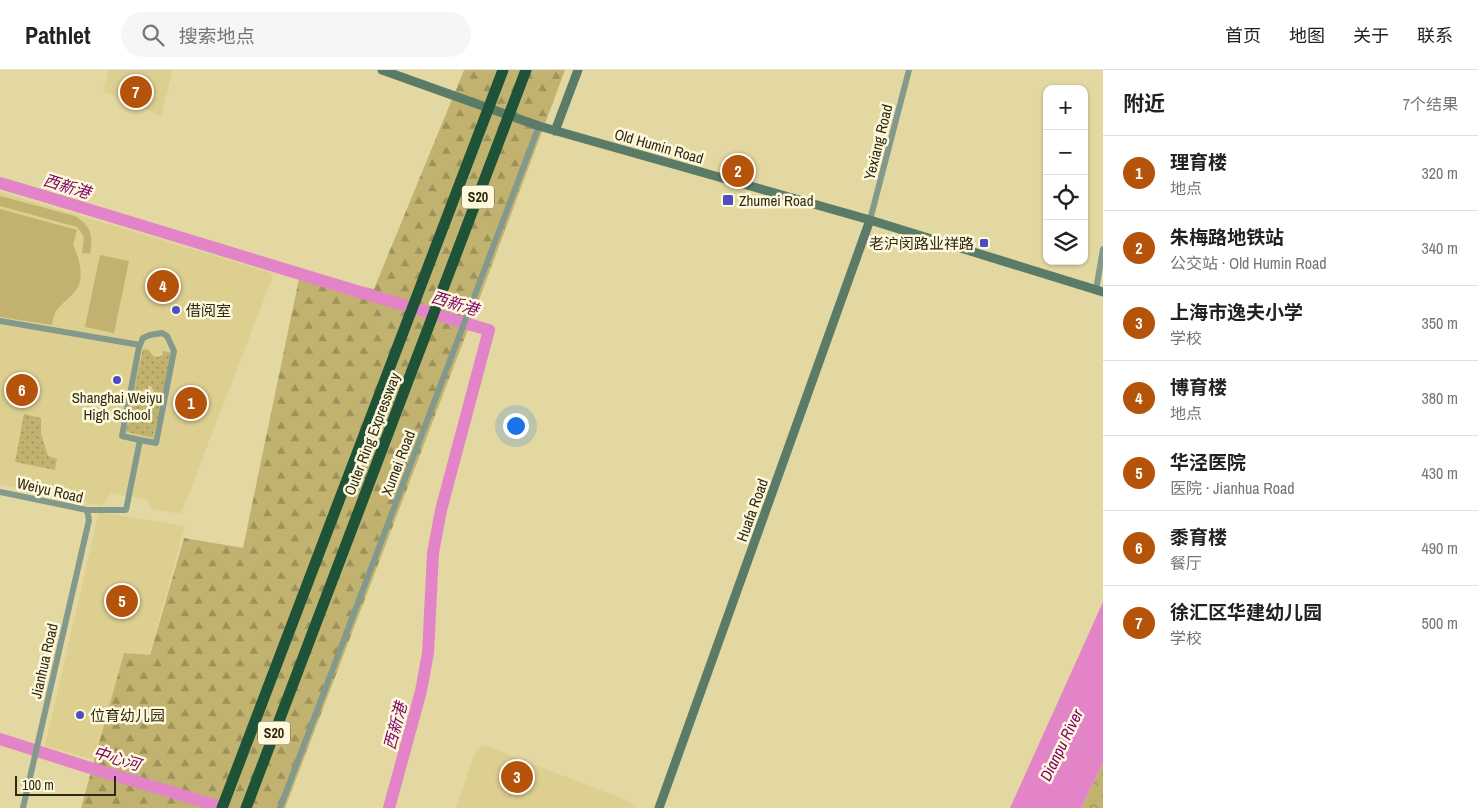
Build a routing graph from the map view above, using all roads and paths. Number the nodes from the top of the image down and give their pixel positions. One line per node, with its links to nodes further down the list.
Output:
1 (382, 70): 6 (main road, Old Humin Road)
2 (503, 70): 17 (highway, Outer Ring Expressway / S20)
3 (526, 70): 18 (highway, Outer Ring Expressway / S20)
4 (578, 70): 7 (main road)
5 (909, 70): 8 (street, Yexiang Road)
6 (539, 126): 7 (main road, Old Humin Road); 20 (street, Xumei Road)
7 (555, 131): 8 (main road, Old Humin Road)
8 (870, 220): 10 (main road, Old Humin Road); 21 (main road, Huafa Road)
9 (1103, 249): 10 (street)
10 (1100, 291)
11 (0, 321): 12 (street)
12 (140, 345): 13 (street); 13 (street)
13 (140, 440): 15 (street)
14 (0, 492): 15 (street, Weiyu Road)
15 (87, 510): 16 (street, Weiyu Road)
16 (89, 520): 19 (street, Jianhua Road)
17 (224, 803)
18 (247, 806)
19 (23, 808)
20 (280, 808)
21 (659, 808)

